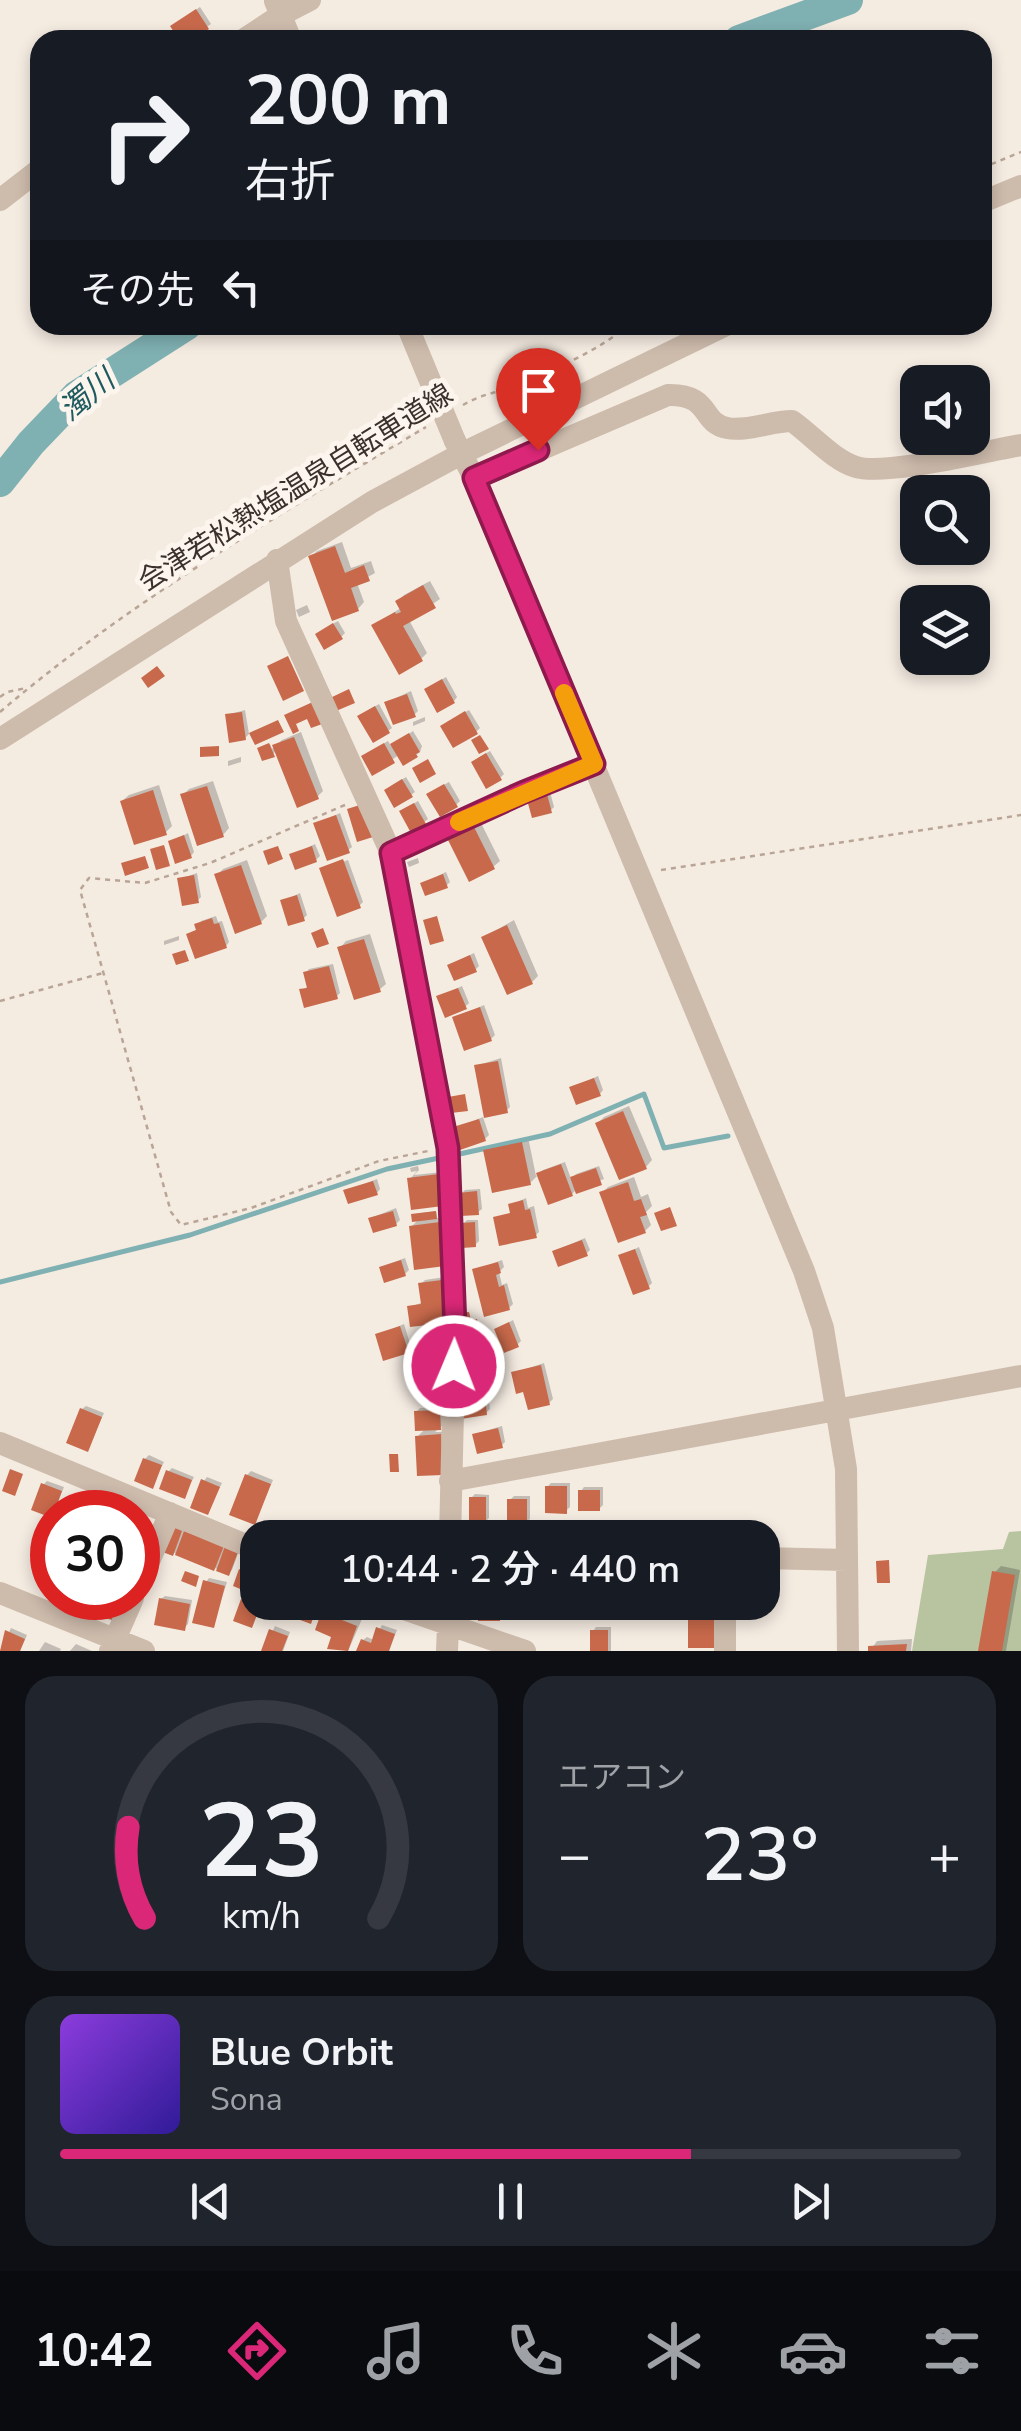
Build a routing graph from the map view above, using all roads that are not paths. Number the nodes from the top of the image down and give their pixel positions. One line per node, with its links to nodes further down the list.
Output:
1 (310, 0): 2 (street)
2 (283, 22)
3 (30, 176): 6 (street)
4 (1021, 186): 5 (street)
5 (992, 198)
6 (0, 200)
7 (411, 335): 10 (street, bridge)
8 (704, 335): 10 (street)
9 (1021, 445): 11 (street)
10 (458, 447): 11 (street); 12 (street)
11 (474, 478): 14 (street)
12 (278, 560): 13 (street); 15 (street)
13 (0, 739)
14 (594, 764): 15 (street); 17 (street)
15 (391, 853): 19 (street)
16 (1021, 1376): 17 (street)
17 (838, 1407): 19 (street); 25 (street)
18 (0, 1443): 20 (street)
19 (450, 1481): 21 (street)
20 (170, 1513): 22 (street); 23 (street)
21 (450, 1520)
22 (160, 1536)
23 (240, 1542)
24 (780, 1558): 25 (street)
25 (847, 1560): 36 (street)
26 (0, 1593): 31 (street)
27 (123, 1620): 31 (street)
28 (448, 1620): 33 (street)
29 (460, 1620): 34 (street)
30 (726, 1620): 35 (street)
31 (112, 1645): 32 (street)
32 (144, 1651)
33 (447, 1651)
34 (525, 1651)
35 (726, 1651)
36 (848, 1651)

